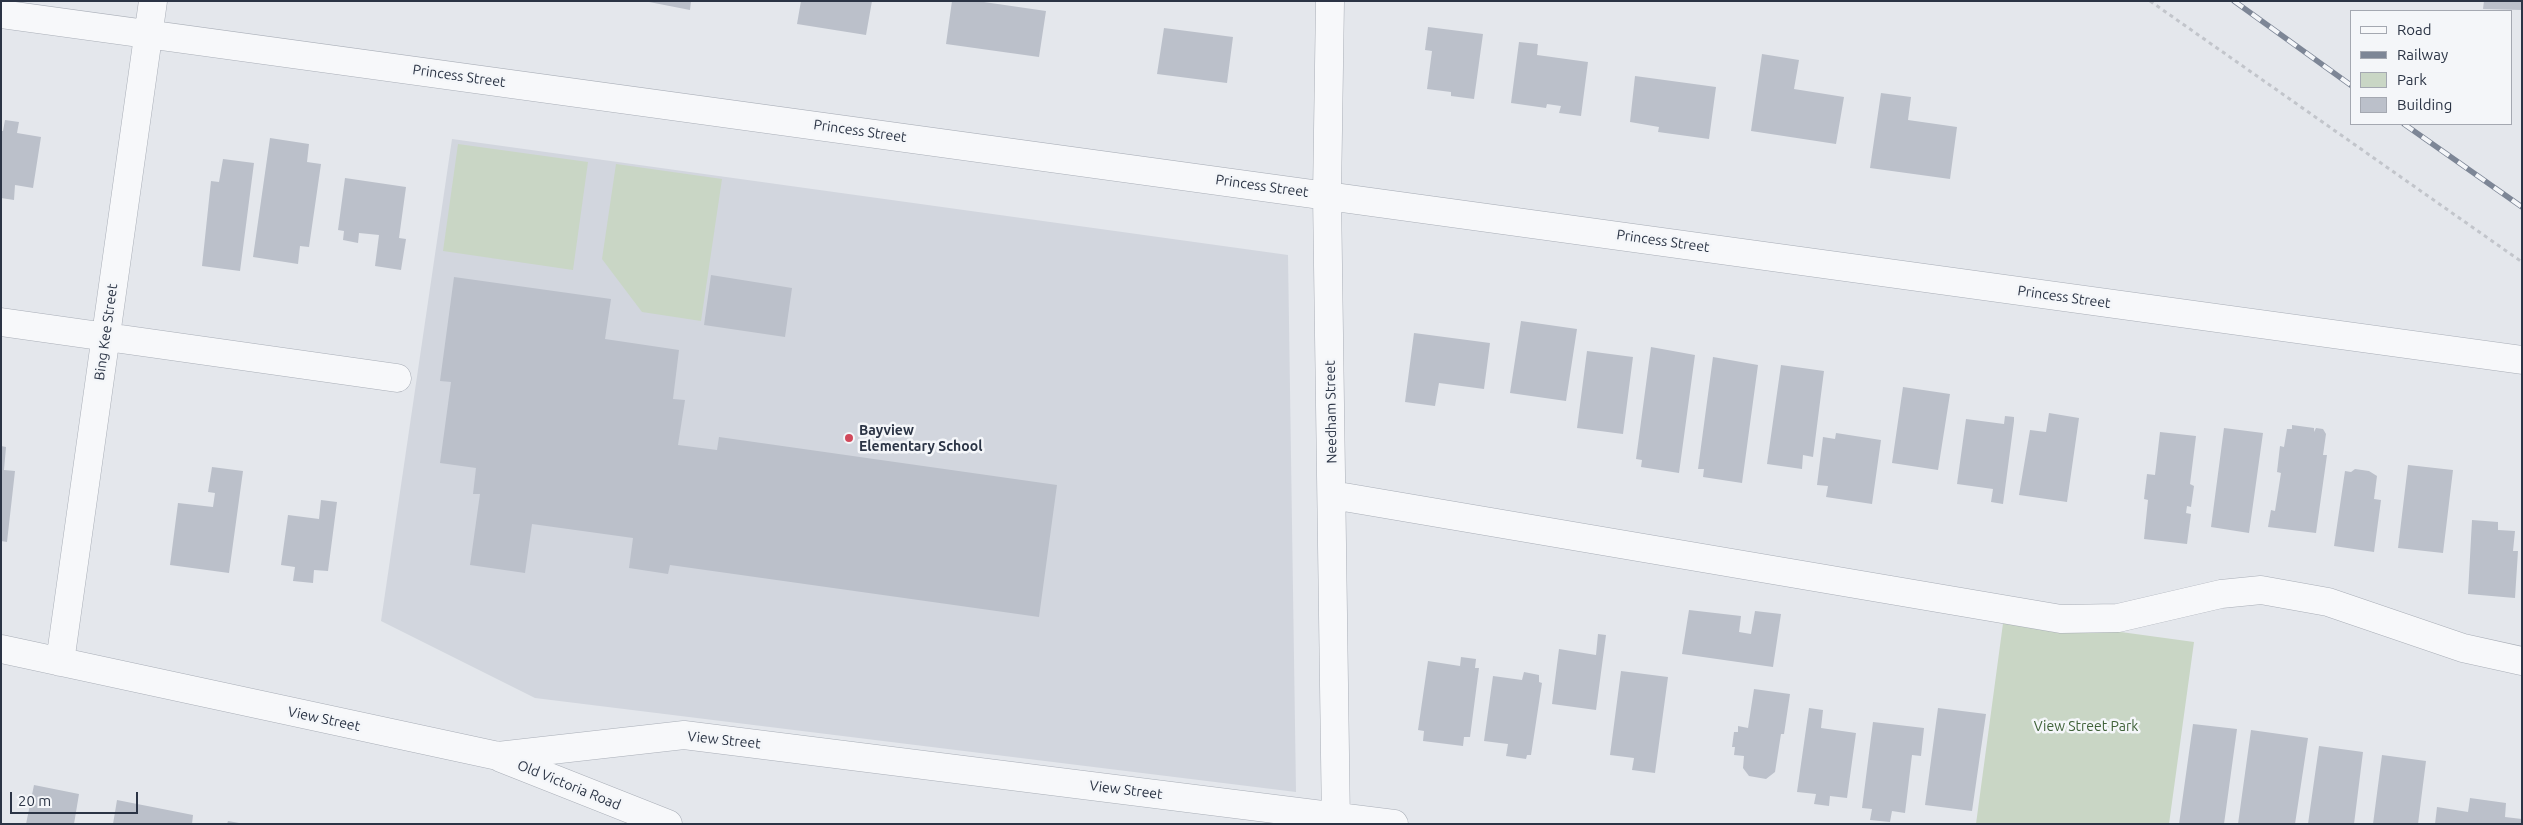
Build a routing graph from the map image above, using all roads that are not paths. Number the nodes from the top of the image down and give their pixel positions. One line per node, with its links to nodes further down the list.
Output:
1 (153, 1): 4 (street, Bing Kee Street)
2 (1330, 1): 5 (street, Needham Street)
3 (1, 14): 4 (street, Princess Street)
4 (148, 34): 5 (street, Princess Street); 7 (street, Bing Kee Street)
5 (1327, 195): 8 (street, Princess Street); 10 (street, Needham Street)
6 (1, 322): 7 (street)
7 (106, 336): 9 (street); 13 (street, Bing Kee Street)
8 (2522, 360)
9 (397, 378)
10 (1332, 495): 12 (street); 15 (street, Needham Street)
11 (1, 650): 13 (street, View Street)
12 (2522, 661)
13 (60, 662): 14 (street, View Street)
14 (498, 756): 15 (street, View Street); 16 (street, Old Victoria Road)
15 (1336, 820): 17 (street, View Street)
16 (668, 824)
17 (1394, 824)

